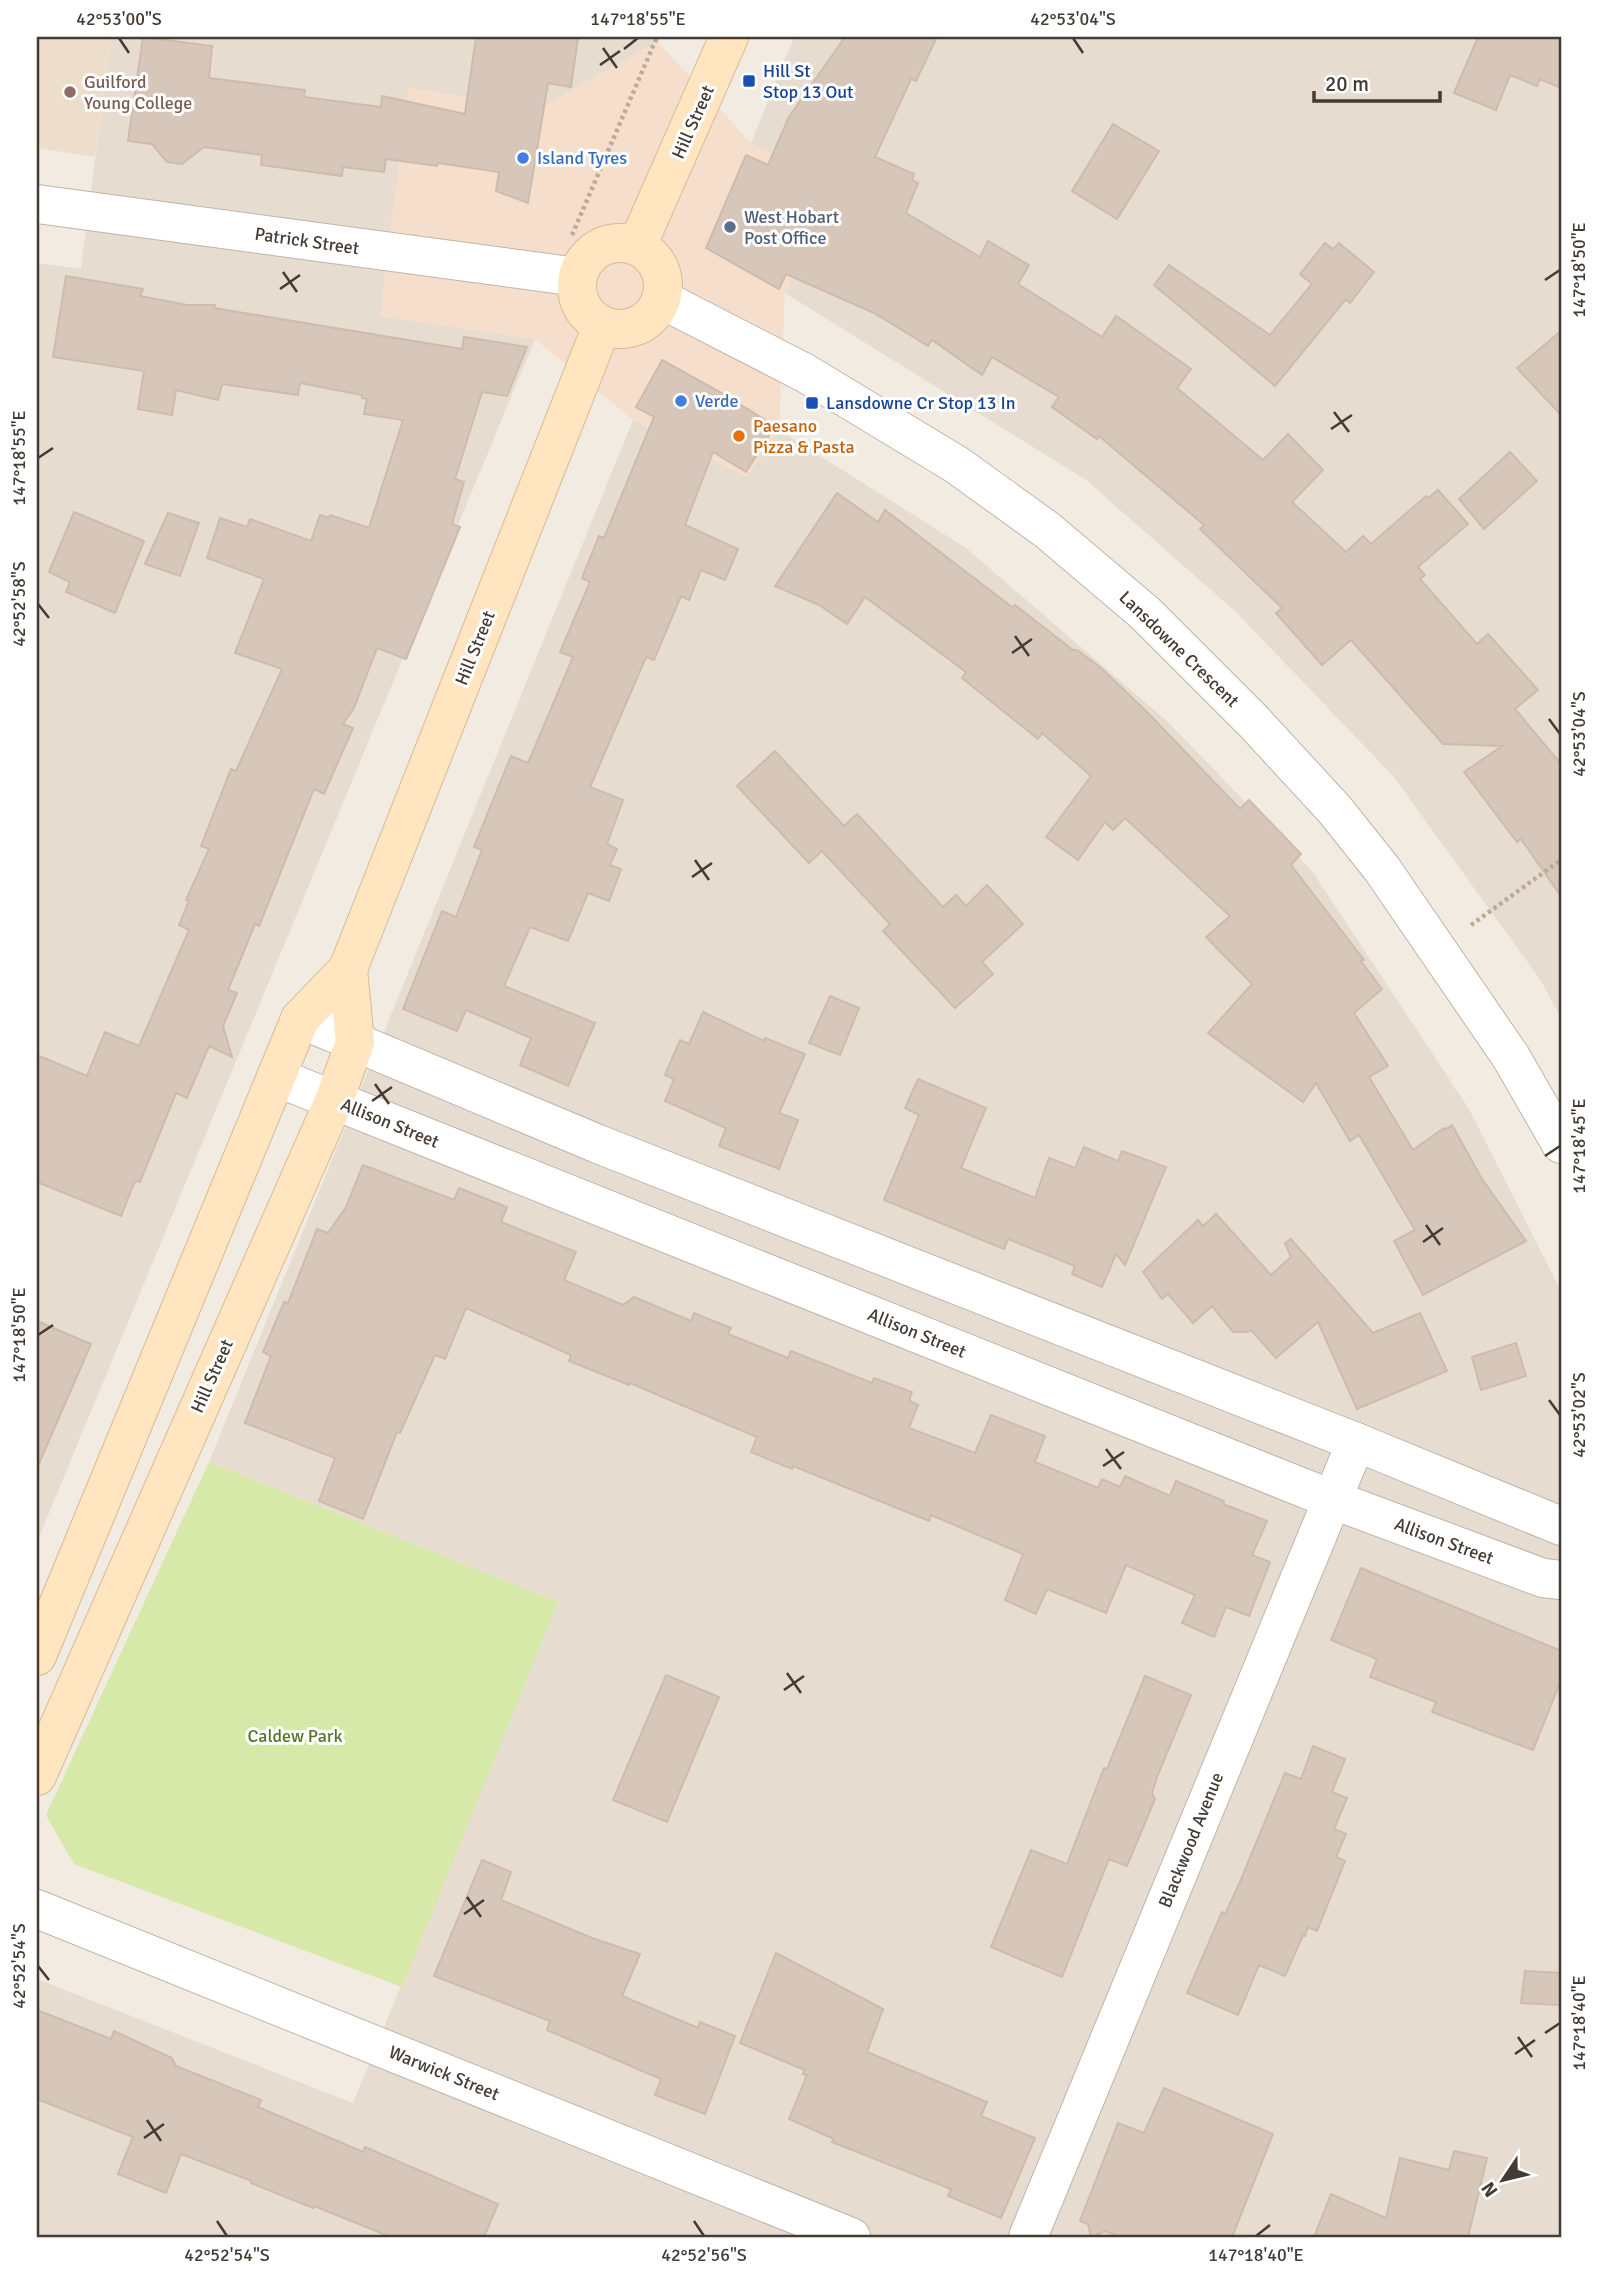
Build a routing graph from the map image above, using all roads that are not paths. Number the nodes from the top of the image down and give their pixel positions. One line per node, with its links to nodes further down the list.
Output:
1 (729, 37): 3 (street, Hill Street)
2 (37, 204): 4 (street, Patrick Street)
3 (637, 246): 4 (street); 5 (street)
4 (567, 275): 6 (street)
5 (661, 299): 6 (street); 12 (street, Lansdowne Crescent)
6 (602, 326): 7 (street, Hill Street)
7 (348, 969): 8 (street, Hill Street); 9 (street, Hill Street)
8 (300, 1019): 9 (street); 10 (street, Hill Street)
9 (355, 1042): 11 (street, Hill Street); 13 (street)
10 (276, 1077): 11 (street, Allison Street); 17 (street, Hill Street)
11 (334, 1101): 14 (street, Allison Street); 18 (street, Hill Street)
12 (1561, 1144)
13 (1356, 1442): 14 (street, Blackwood Avenue); 15 (street)
14 (1331, 1499): 16 (street, Allison Street); 21 (street, Blackwood Avenue)
15 (1561, 1526)
16 (1561, 1580)
17 (37, 1656)
18 (37, 1776)
19 (37, 1909): 20 (street, Warwick Street)
20 (851, 2237)
21 (1028, 2237)

